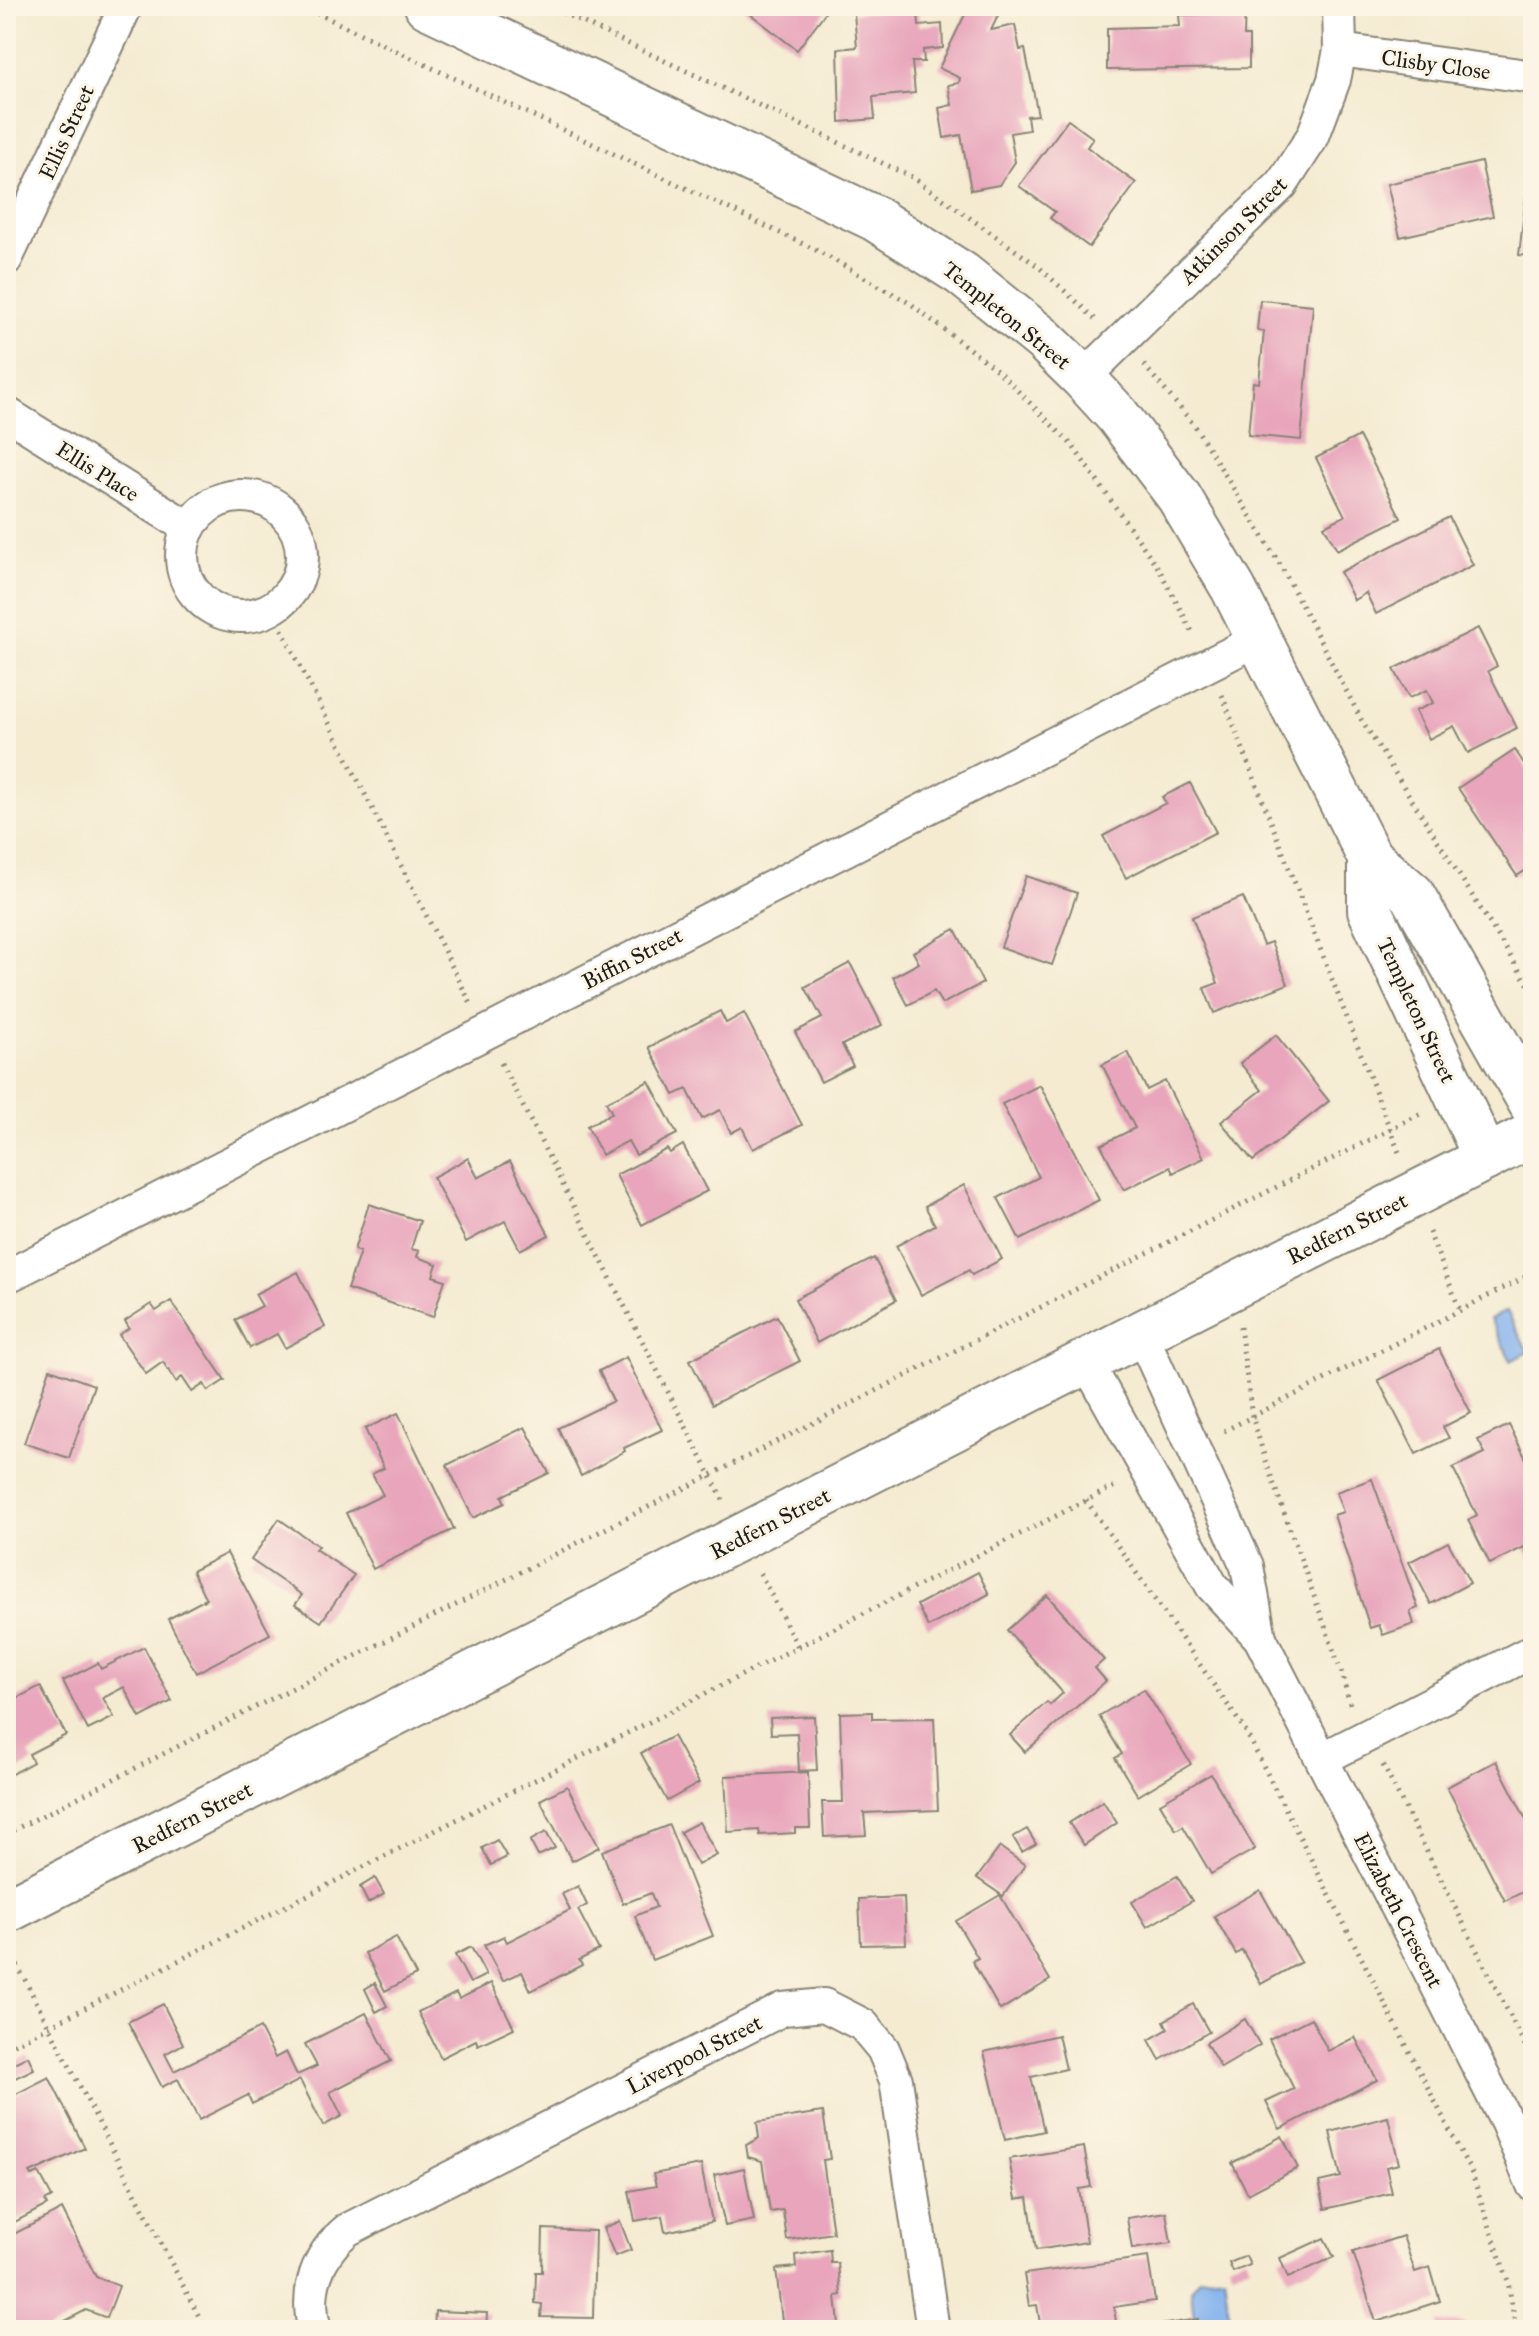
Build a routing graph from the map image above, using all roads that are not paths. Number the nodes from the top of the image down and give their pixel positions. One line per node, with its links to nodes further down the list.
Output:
1 (126, 6): 6 (street, Ellis Street)
2 (427, 6): 7 (street, Templeton Street)
3 (1339, 6): 4 (street, Atkinson Street)
4 (1340, 50): 5 (street, Clisby Close); 7 (street, Atkinson Street)
5 (1533, 77)
6 (6, 259)
7 (1083, 378): 10 (street, Templeton Street)
8 (6, 413): 9 (street, Ellis Place)
9 (189, 528): 9 (street)
10 (1259, 639): 11 (street, Templeton Street); 15 (street, Biffin Street)
11 (1370, 858): 12 (street, Templeton Street); 14 (street, Templeton Street)
12 (1533, 1107)
13 (1533, 1134): 14 (street, Redfern Street)
14 (1486, 1158): 16 (street, Redfern Street)
15 (6, 1277)
16 (1141, 1333): 17 (street, Redfern Street); 18 (street, Elizabeth Crescent)
17 (1086, 1361): 18 (street, Elizabeth Crescent); 21 (street, Redfern Street)
18 (1260, 1638): 20 (street, Elizabeth Crescent)
19 (1533, 1651): 20 (street)
20 (1322, 1759): 22 (street, Elizabeth Crescent)
21 (6, 1911)
22 (1533, 2185)
23 (315, 2330): 24 (street, Liverpool Street)
24 (933, 2330)

